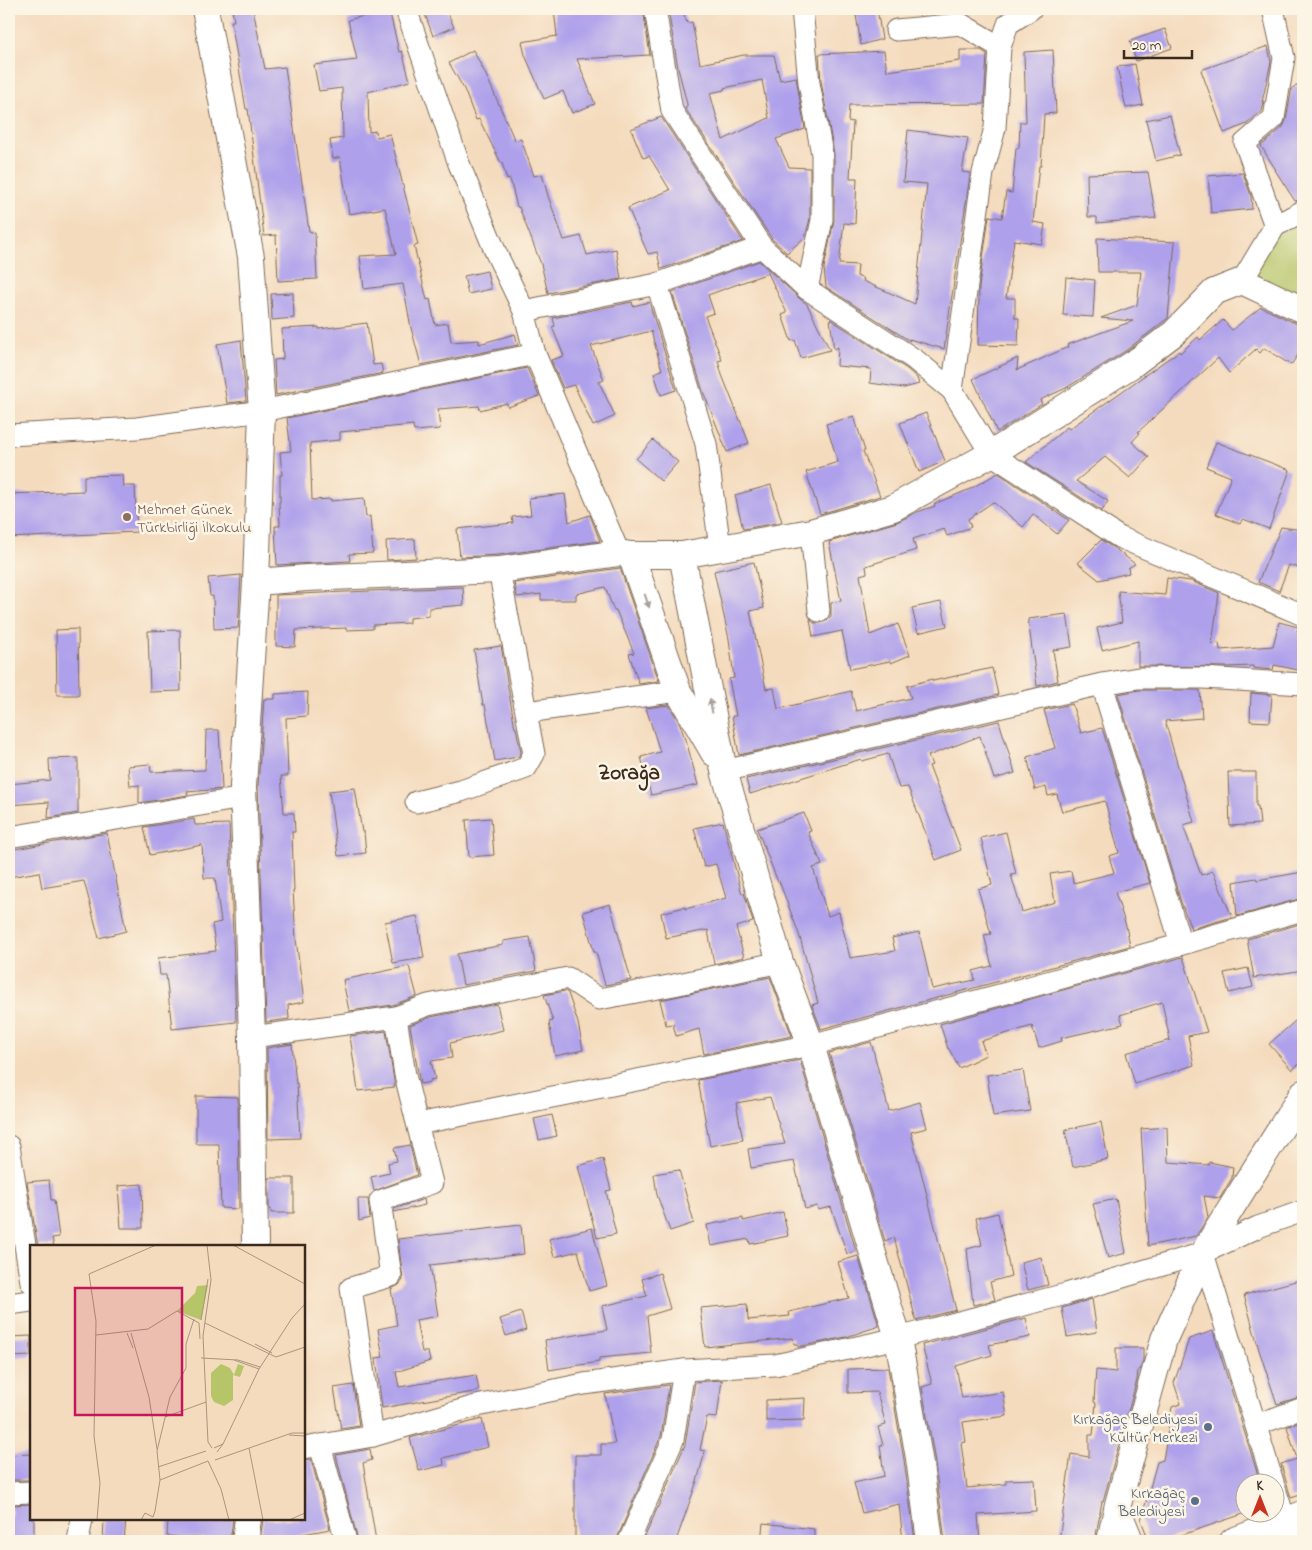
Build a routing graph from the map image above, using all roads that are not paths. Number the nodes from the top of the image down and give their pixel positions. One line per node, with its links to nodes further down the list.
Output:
1 (205, 9): 19 (street)
2 (406, 9): 16 (street)
3 (655, 9): 11 (street)
4 (802, 9): 14 (street)
5 (1031, 9): 8 (street)
6 (1273, 9): 10 (street)
7 (896, 30): 8 (street)
8 (1000, 47): 18 (street)
9 (1303, 211): 10 (street)
10 (1275, 226): 12 (street)
11 (762, 247): 13 (street); 14 (street)
12 (1242, 281): 15 (street); 21 (street)
13 (657, 284): 16 (street); 23 (street)
14 (807, 289): 18 (street)
15 (1303, 310)
16 (524, 311): 17 (street)
17 (535, 354): 19 (street); 24 (street)
18 (952, 390): 21 (street)
19 (262, 411): 20 (street); 27 (street)
20 (9, 435)
21 (992, 454): 22 (street); 29 (street)
22 (811, 532): 23 (street); 28 (street)
23 (720, 548): 25 (street)
24 (625, 554): 25 (street); 26 (street); 32 (street, one-way to 32)
25 (682, 556): 34 (street, one-way to 25)
26 (499, 570): 27 (street); 33 (street)
27 (256, 582): 35 (street)
28 (819, 612)
29 (1303, 615)
30 (1102, 684): 31 (street); 34 (street); 39 (street)
31 (1303, 684)
32 (678, 691): 33 (street); 34 (street)
33 (527, 712): 36 (street)
34 (724, 771): 40 (street)
35 (244, 798): 37 (street); 42 (street)
36 (416, 802)
37 (9, 837)
38 (1303, 910): 39 (street)
39 (1181, 944): 43 (street)
40 (780, 962): 41 (street); 43 (street)
41 (396, 1017): 42 (street); 45 (street)
42 (252, 1037): 48 (street)
43 (812, 1045): 45 (street); 53 (street)
44 (1303, 1093): 49 (street)
45 (418, 1124): 57 (street)
46 (9, 1146): 50 (street)
47 (1303, 1211): 49 (street)
48 (255, 1245)
49 (1203, 1254): 53 (street); 56 (street); 62 (street)
50 (30, 1276)
51 (30, 1301): 52 (street)
52 (9, 1304)
53 (898, 1338): 54 (street); 71 (street)
54 (684, 1370): 57 (street); 70 (street)
55 (1303, 1408): 56 (street)
56 (1256, 1425): 59 (street)
57 (373, 1436): 58 (street)
58 (312, 1446): 69 (street)
59 (1270, 1472)
60 (30, 1492): 61 (street)
61 (9, 1493)
62 (1118, 1504): 72 (street); 73 (street)
63 (1284, 1507): 66 (street)
64 (82, 1520): 67 (street)
65 (248, 1520): 68 (street)
66 (1293, 1525): 74 (street)
67 (78, 1541)
68 (245, 1541)
69 (346, 1541)
70 (629, 1541)
71 (930, 1541)
72 (1110, 1541)
73 (1133, 1541)
74 (1233, 1541)

